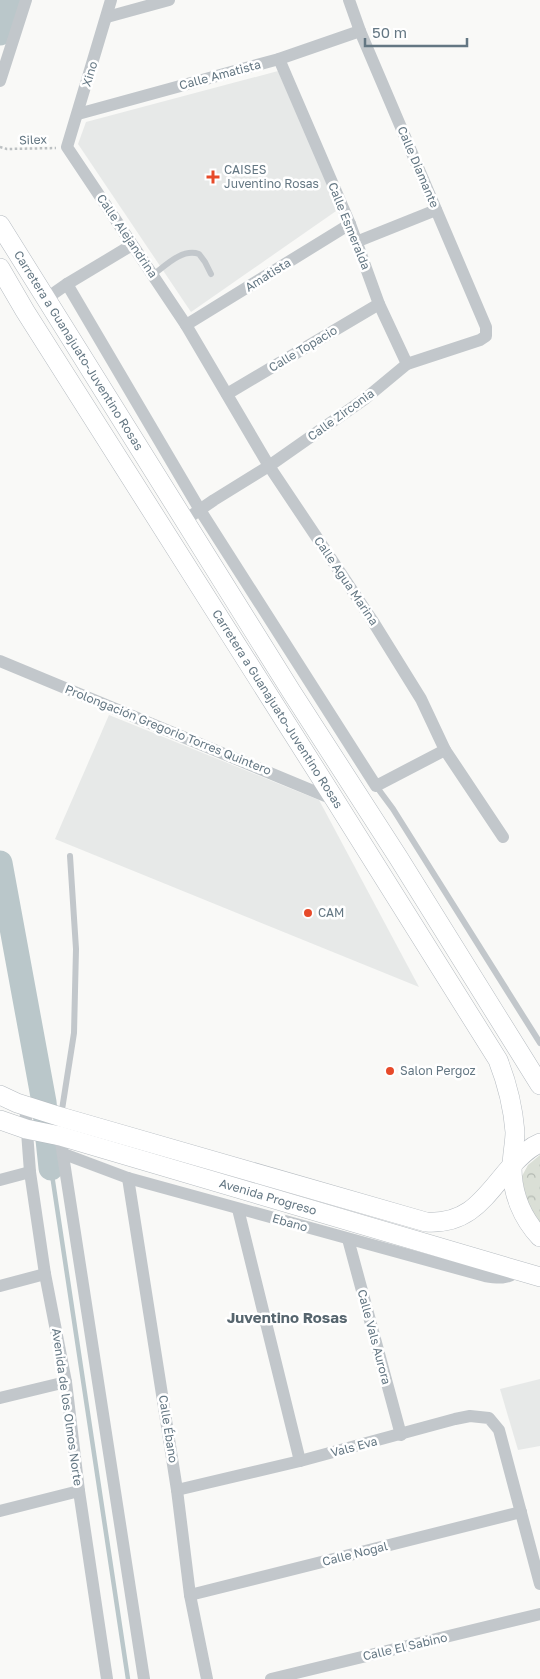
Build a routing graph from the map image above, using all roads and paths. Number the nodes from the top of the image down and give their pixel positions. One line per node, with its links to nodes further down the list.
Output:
1 (26, 0): 8 (street)
2 (111, 0): 5 (street, Xino)
3 (169, 0): 5 (street)
4 (349, 0): 6 (street, Calle Diamante)
5 (107, 16): 9 (street, Xino)
6 (360, 31): 7 (street, Calle Amatista); 12 (street, Calle Diamante)
7 (279, 59): 9 (street, Calle Amatista); 13 (street, Calle Esmeralda)
8 (0, 81)
9 (78, 114): 11 (street, Xino)
10 (0, 147): 11 (path, Silex)
11 (68, 147): 16 (street, Calle Alejandrina)
12 (436, 210): 15 (street); 24 (street, Calle Diamante)
13 (350, 224): 15 (street, Calle Esmeralda); 23 (street, Amatista)
14 (0, 225): 21 (main road, Carretera a Guanajuato-Juventino Rosas)
15 (356, 242): 22 (street, Calle Esmeralda)
16 (132, 245): 19 (street, Calle Alejandrina); 20 (street)
17 (0, 268): 33 (main road, Carretera a Guanajuato-Juventino Rosas)
18 (211, 274): 19 (lane)
19 (152, 275): 23 (street, Calle Alejandrina)
20 (67, 284): 21 (street); 28 (street)
21 (47, 298): 29 (main road, Carretera a Guanajuato-Juventino Rosas)
22 (379, 304): 25 (street, Calle Esmeralda); 26 (street, Calle Topacio)
23 (186, 326): 26 (street, Calle Agua Marina)
24 (486, 334): 25 (street, Calle Zirconia)
25 (407, 364): 27 (street, Calle Zirconia)
26 (227, 394): 27 (street, Calle Agua Marina)
27 (269, 466): 28 (street, Calle Zirconia); 31 (street, Calle Agua Marina)
28 (200, 510): 29 (street, Calle Zirconia); 32 (street)
29 (185, 520): 37 (main road, Carretera a Guanajuato-Juventino Rosas)
30 (0, 661): 33 (street, Prolongación Gregorio Torres Quintero)
31 (445, 750): 32 (street); 34 (street, Calle Agua Marina)
32 (376, 786): 36 (lane)
33 (335, 800): 45 (main road, Carretera a Guanajuato-Juventino Rosas)
34 (503, 838)
35 (70, 856): 40 (lane)
36 (540, 1043)
37 (540, 1085)
38 (0, 1095): 39 (main road, Avenida Progreso)
39 (27, 1106): 40 (main road, Avenida Progreso); 42 (street, Avenida de los Olmos Norte)
40 (58, 1116): 43 (street); 49 (main road, Avenida Progreso)
41 (0, 1120): 42 (main road, Avenida Progreso)
42 (28, 1129): 43 (main road, Avenida Progreso); 46 (street, Avenida de los Olmos Norte)
43 (60, 1142): 47 (street, Ebano); 51 (main road, Avenida Progreso); 69 (street)
44 (540, 1143): 45 (main road, Avenida Progreso)
45 (512, 1165): 49 (main road, Avenida Progreso); 52 (main road, Carretera a Guanajuato-Juventino Rosas)
46 (30, 1172): 48 (street); 54 (street, Avenida de los Olmos Norte)
47 (128, 1178): 50 (street, Ebano); 61 (street, Calle Ébano)
48 (0, 1180)
49 (350, 1200): 51 (main road)
50 (238, 1209): 53 (street, Ebano); 60 (street)
51 (345, 1220): 55 (main road, Avenida Progreso)
52 (540, 1238)
53 (348, 1239): 55 (street, Ebano); 59 (street, Calle Vals Aurora)
54 (45, 1274): 56 (street); 57 (street, Avenida de los Olmos Norte)
55 (533, 1274)
56 (0, 1286)
57 (66, 1382): 58 (street); 62 (street, Avenida de los Olmos Norte)
58 (0, 1398)
59 (401, 1435): 60 (street, Vals Eva); 64 (street, Vals Eva)
60 (300, 1461): 61 (street, Vals Eva)
61 (177, 1490): 66 (street, Calle Ébano)
62 (79, 1491): 63 (street); 68 (street, Avenida de los Olmos Norte)
63 (0, 1510)
64 (521, 1512): 65 (street, Vals Eva); 66 (street, Calle Nogal)
65 (540, 1584)
66 (190, 1595): 70 (street, Calle Ébano)
67 (540, 1614): 71 (street, Calle El Sabino)
68 (107, 1679)
69 (144, 1679)
70 (207, 1679)
71 (271, 1679)

